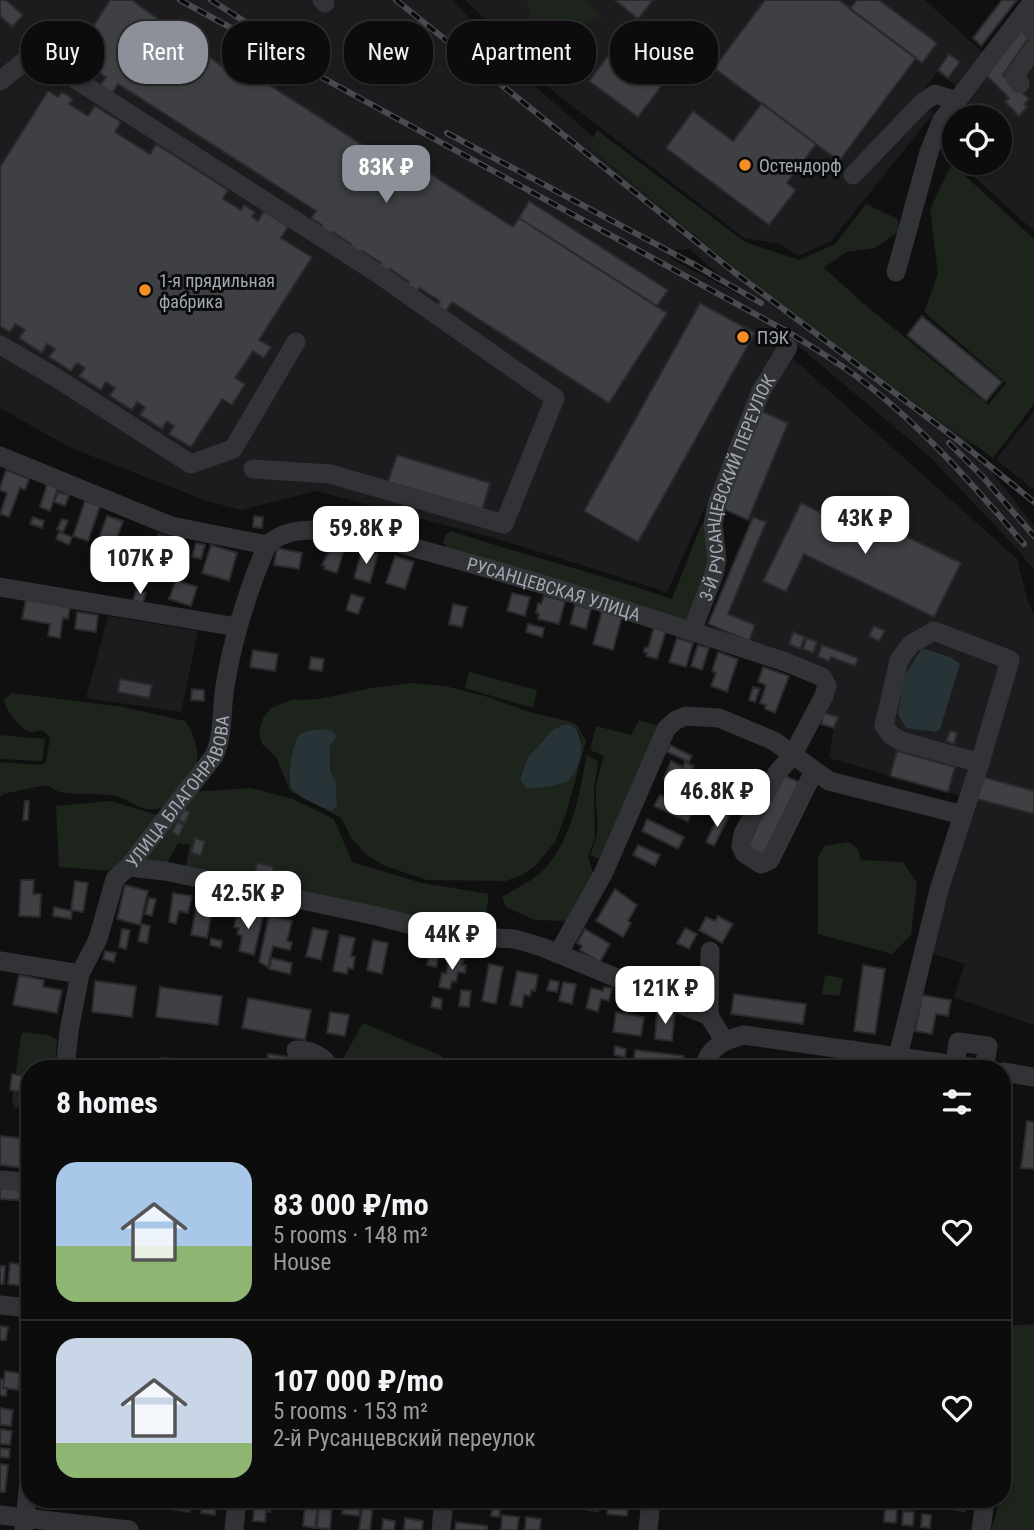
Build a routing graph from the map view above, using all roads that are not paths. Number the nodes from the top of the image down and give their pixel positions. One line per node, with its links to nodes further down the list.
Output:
1 (1034, 1): 2 (street)
2 (1027, 24): 6 (street)
3 (1034, 48): 5 (street)
4 (0, 81): 13 (street)
5 (1020, 84)
6 (957, 101): 7 (street); 8 (street)
7 (853, 175)
8 (896, 272)
9 (296, 342): 10 (street)
10 (0, 345)
11 (788, 347): 17 (street, 3-Й РУСАНЦЕВСКИЙ ПЕРЕУЛОК)
12 (0, 456): 14 (street)
13 (253, 469)
14 (267, 545): 16 (street, УЛИЦА БЛАГОНРАВОВА); 17 (street, РУСАНЦЕВСКАЯ УЛИЦА)
15 (0, 587): 16 (street)
16 (237, 627): 22 (street, УЛИЦА БЛАГОНРАВОВА)
17 (692, 631): 18 (street, РУСАНЦЕВСКАЯ УЛИЦА)
18 (792, 756): 20 (street); 20 (street); 24 (street)
19 (980, 763): 19 (street); 21 (street)
20 (814, 771): 21 (street)
21 (962, 815): 30 (street)
22 (128, 867): 24 (street); 26 (street, УЛИЦА БЛАГОНРАВОВА)
23 (710, 951): 27 (street)
24 (558, 954): 27 (street)
25 (0, 961): 26 (street)
26 (80, 974): 31 (street, УЛИЦА БЛАГОНРАВОВА)
27 (709, 1016): 28 (street)
28 (724, 1040): 33 (street); 34 (street)
29 (296, 1050): 32 (street)
30 (898, 1056): 34 (street); 35 (street)
31 (66, 1060)
32 (325, 1060)
33 (706, 1060)
34 (852, 1060)
35 (923, 1060)
36 (1011, 1073): 37 (street)
37 (1034, 1077)
38 (0, 1180): 39 (street)
39 (21, 1181)
40 (0, 1305): 41 (street)
41 (21, 1307)
42 (236, 1508): 49 (street)
43 (443, 1508): 50 (street)
44 (650, 1508): 51 (street)
45 (984, 1508): 52 (street)
46 (0, 1515): 47 (street)
47 (24, 1524): 48 (street)
48 (130, 1530)
49 (234, 1530)
50 (441, 1530)
51 (648, 1530)
52 (981, 1530)

